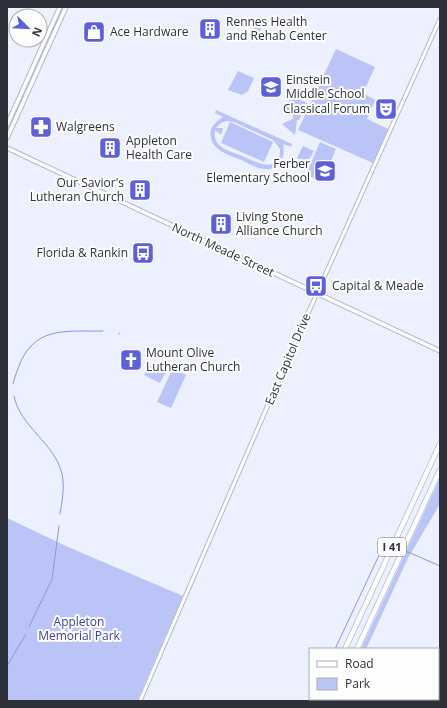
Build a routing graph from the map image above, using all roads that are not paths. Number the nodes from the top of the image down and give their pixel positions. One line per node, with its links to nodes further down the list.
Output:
1 (60, 7): 4 (main road)
2 (66, 7): 5 (main road)
3 (440, 19): 7 (street, East Capitol Drive)
4 (7, 125)
5 (7, 138)
6 (7, 148): 7 (main road, North Meade Street)
7 (317, 293): 8 (main road, North Meade Street); 13 (street, East Capitol Drive)
8 (440, 351)
9 (440, 444): 11 (highway, I 41)
10 (440, 470): 12 (highway, I 41)
11 (345, 648)
12 (357, 648)
13 (140, 701)

